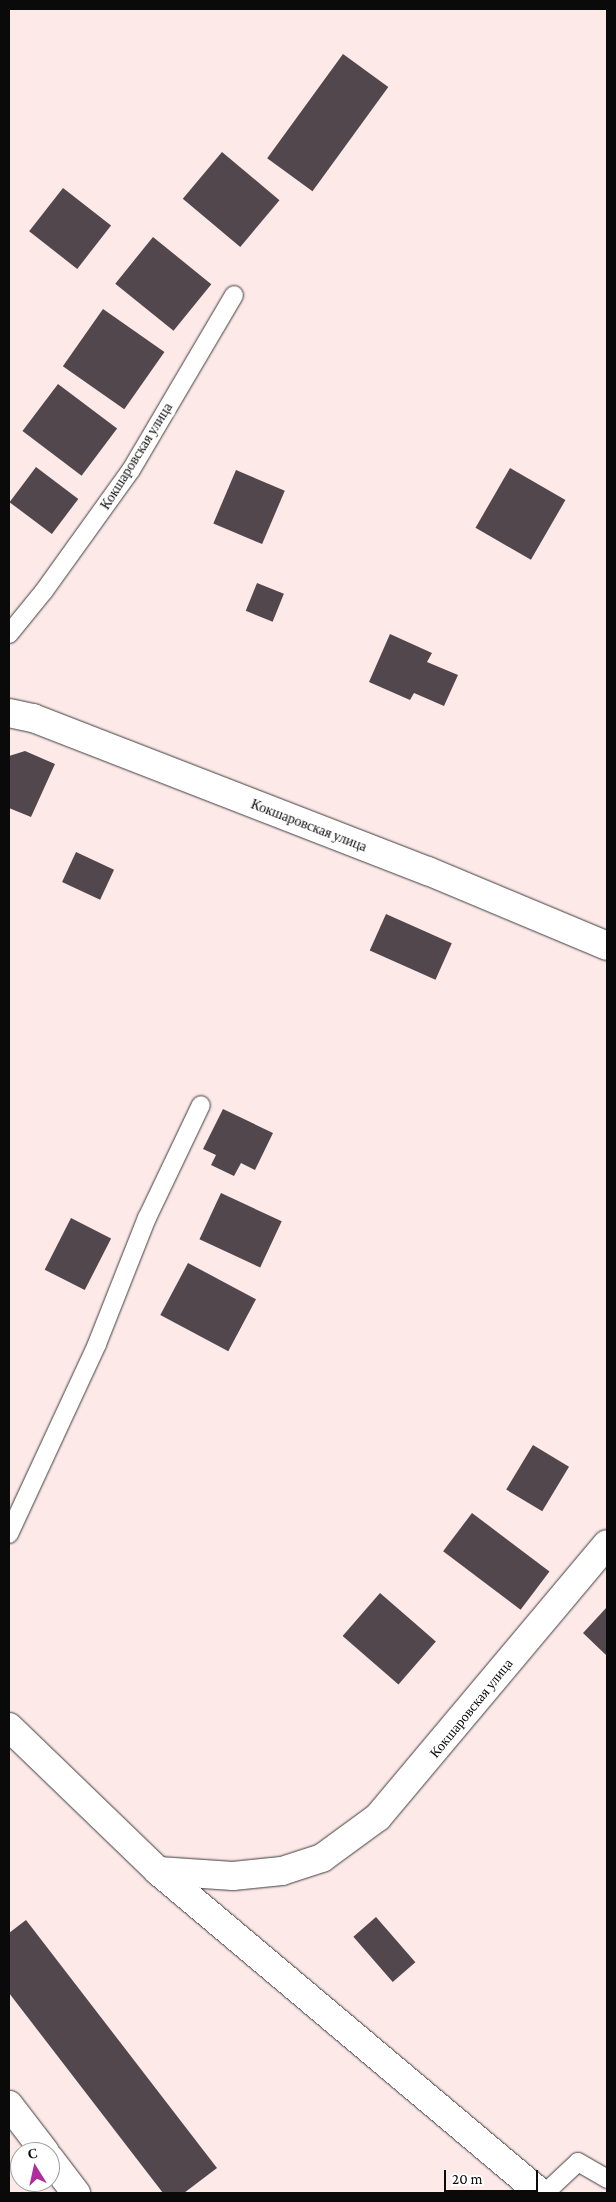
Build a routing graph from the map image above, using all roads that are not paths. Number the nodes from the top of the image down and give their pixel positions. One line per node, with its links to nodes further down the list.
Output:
1 (234, 295): 2 (lane, Кокшаровская улица)
2 (9, 634)
3 (9, 713): 4 (street, Кокшаровская улица)
4 (607, 946)
5 (200, 1105): 6 (lane)
6 (9, 1534)
7 (607, 1544): 9 (street, Кокшаровская улица)
8 (15, 1744): 9 (street)
9 (158, 1871): 15 (street)
10 (9, 2105): 11 (street)
11 (37, 2142)
12 (60, 2172): 14 (street)
13 (607, 2180): 16 (lane)
14 (76, 2193)
15 (540, 2193)
16 (545, 2193)

